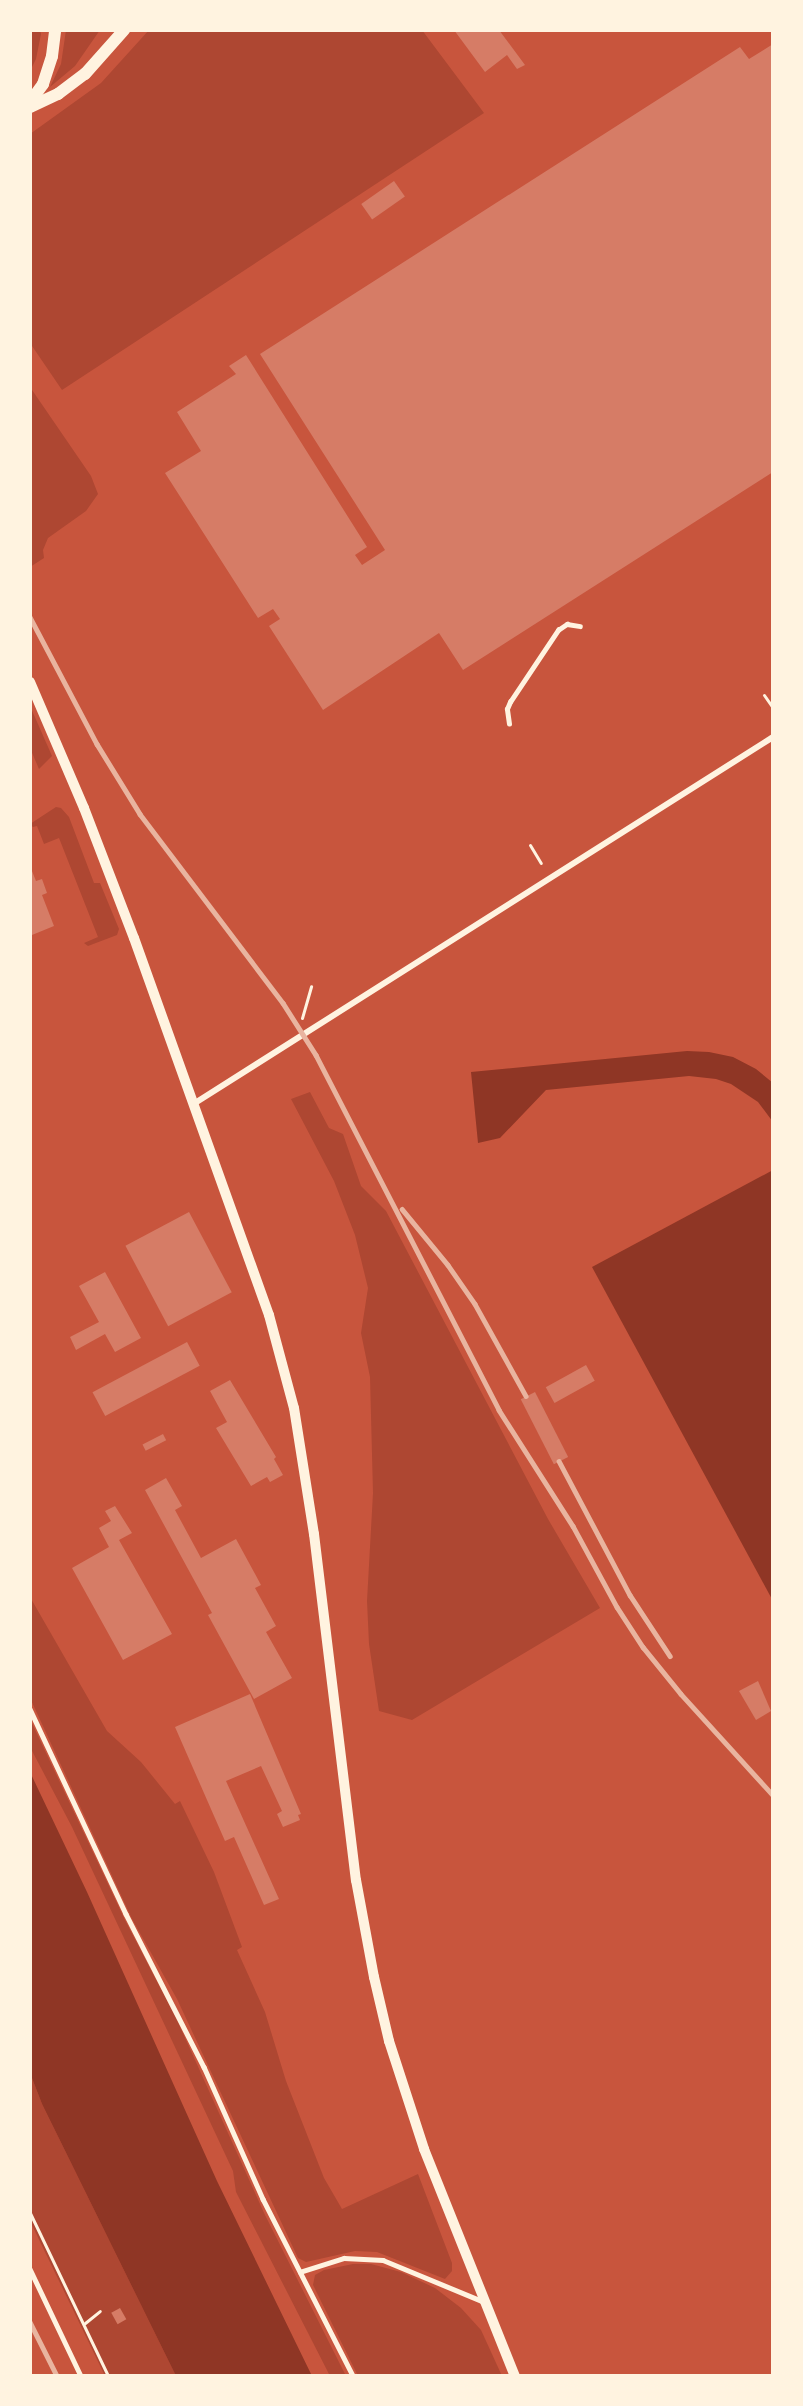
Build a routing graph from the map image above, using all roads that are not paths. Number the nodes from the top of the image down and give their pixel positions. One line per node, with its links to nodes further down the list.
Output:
1 (55, 30): 3 (main road)
2 (124, 30): 3 (main road)
3 (30, 105)
4 (580, 626): 6 (lane)
5 (30, 682): 8 (street)
6 (509, 724)
7 (773, 737): 8 (street)
8 (195, 1103): 12 (street)
9 (30, 1709): 11 (lane)
10 (30, 2269): 13 (lane)
11 (300, 2272): 12 (lane); 14 (lane)
12 (485, 2302): 15 (street)
13 (81, 2376)
14 (352, 2376)
15 (515, 2376)

